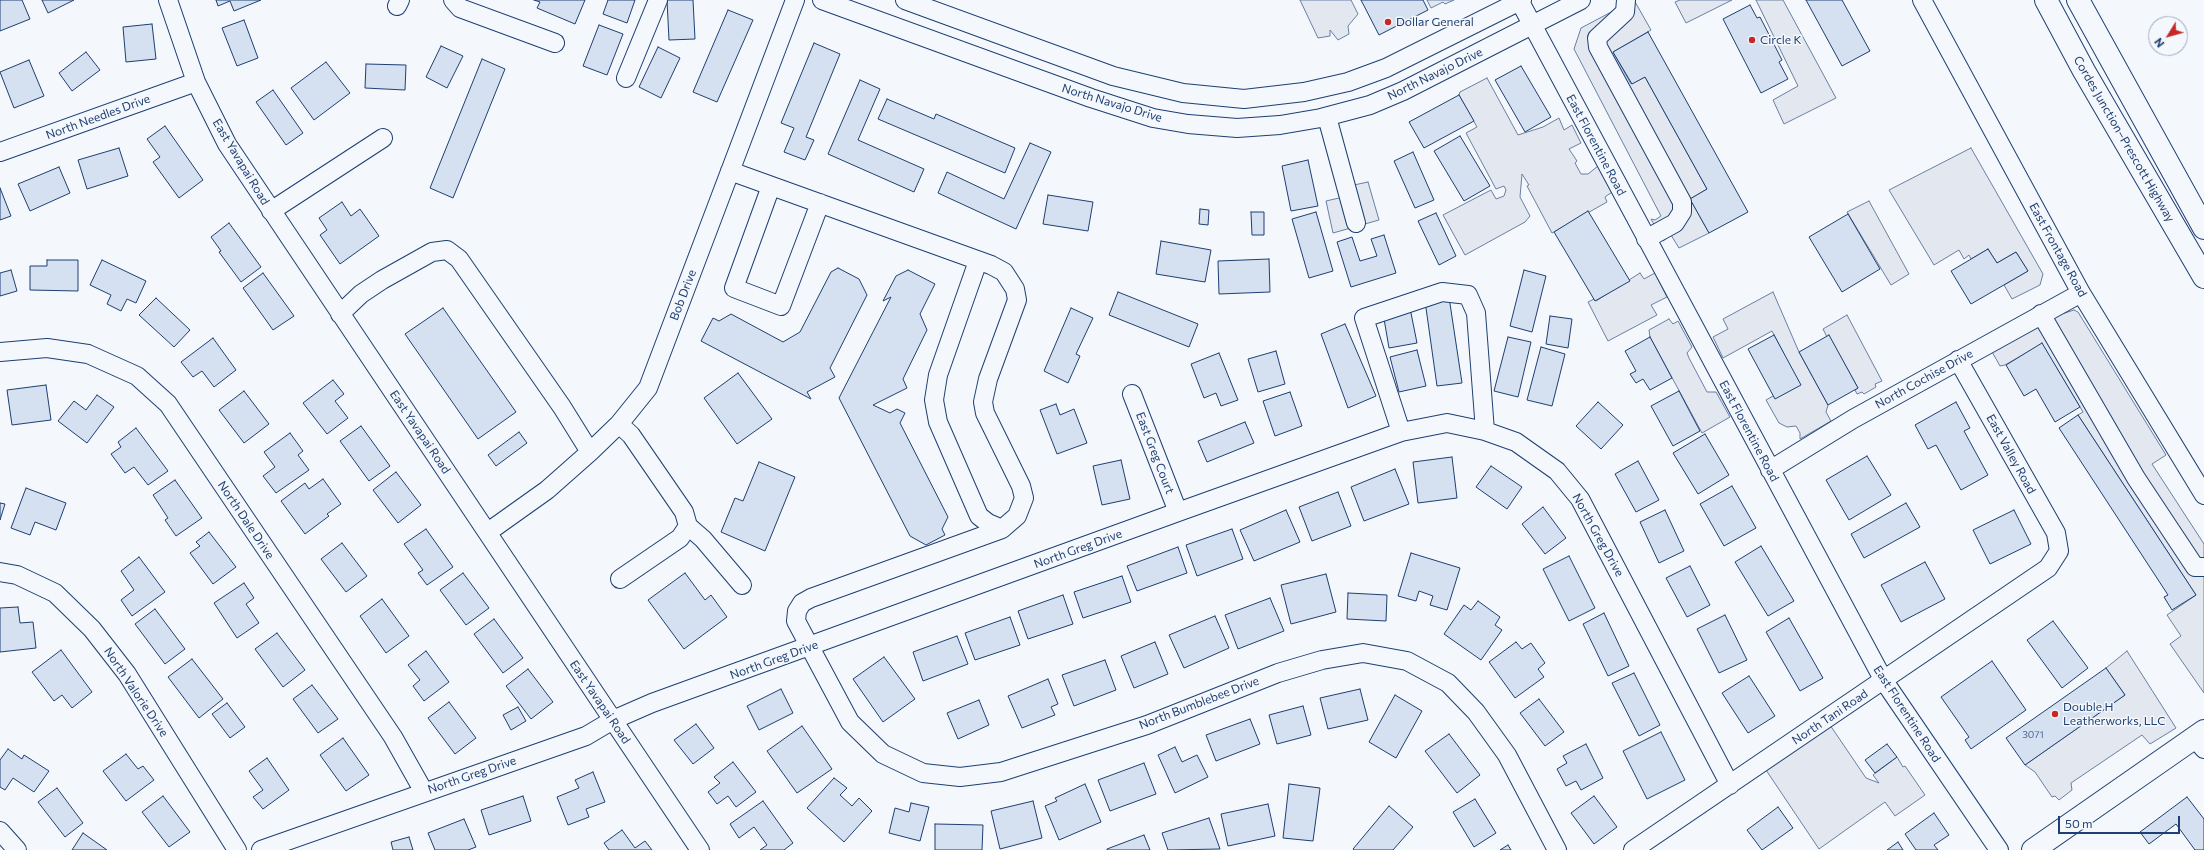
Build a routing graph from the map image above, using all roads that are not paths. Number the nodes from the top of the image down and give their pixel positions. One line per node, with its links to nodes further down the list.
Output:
1 (168, 0): 17 (street, East Yavapai Road)
2 (453, 0): 14 (street)
3 (658, 0): 16 (street)
4 (795, 0): 22 (street, Bob Drive)
5 (822, 0): 18 (street, North Navajo Drive)
6 (906, 0): 15 (street)
7 (1520, 0): 13 (street, East Florentine Road); 15 (street)
8 (1581, 0): 13 (street, North Navajo Drive)
9 (1626, 0): 28 (street)
10 (1922, 0): 31 (street, East Frontage Road)
11 (2046, 0): 30 (main road, Cordes Junction–Prescott Highway)
12 (2078, 0): 27 (main road, Cordes Junction–Prescott Highway)
13 (1532, 25): 19 (street, North Navajo Drive); 28 (street, East Florentine Road)
14 (555, 43)
15 (1080, 64): 18 (street)
16 (626, 78)
17 (196, 82): 21 (street, North Needles Drive); 25 (street, East Yavapai Road)
18 (1070, 90): 19 (street, North Navajo Drive)
19 (1327, 117): 26 (street)
20 (383, 138): 25 (street)
21 (0, 152)
22 (730, 171): 23 (street); 37 (street, Bob Drive)
23 (771, 186): 24 (street); 24 (street)
24 (820, 204): 29 (street)
25 (271, 211): 32 (street, East Yavapai Road)
26 (1356, 223)
27 (2204, 228)
28 (1646, 239): 41 (street, East Florentine Road)
29 (978, 261): 45 (street); 45 (street)
30 (2204, 277)
31 (2081, 293): 33 (street, North Cochise Drive); 42 (street, East Frontage Road)
32 (340, 314): 40 (street); 46 (street, East Yavapai Road)
33 (2041, 314): 35 (street, North Cochise Drive); 48 (street)
34 (0, 352): 57 (street, North Dale Drive)
35 (1958, 360): 41 (street, North Cochise Drive); 47 (street, East Valley Road)
36 (1132, 394): 43 (street, East Greg Court)
37 (619, 424): 40 (street, Bob Drive); 44 (street)
38 (1485, 431): 39 (street, North Greg Drive); 39 (street); 56 (street, North Greg Drive)
39 (1401, 432): 43 (street, North Greg Drive)
40 (590, 452): 46 (street, Bob Drive)
41 (1770, 470): 53 (street, East Florentine Road)
42 (2204, 495)
43 (1178, 512): 52 (street, North Greg Drive)
44 (688, 526): 50 (street); 51 (street)
45 (1002, 529): 52 (street, North Bumblebee Drive)
46 (488, 532): 54 (street, East Yavapai Road)
47 (2058, 550): 53 (street, North Tani Road)
48 (2204, 567)
49 (0, 572): 60 (street, North Valorie Drive)
50 (620, 579)
51 (742, 585)
52 (809, 647): 54 (street, North Greg Drive); 63 (street, North Bumblebee Drive)
53 (1884, 680): 56 (street, North Tani Road); 65 (street, East Florentine Road)
54 (613, 720): 57 (street, North Greg Drive); 62 (street, East Yavapai Road)
55 (2201, 739): 66 (main road)
56 (1730, 785): 64 (street, North Tani Road)
57 (424, 792): 61 (street, North Greg Drive)
58 (0, 831): 59 (street)
59 (17, 850)
60 (237, 850)
61 (261, 850)
62 (700, 850)
63 (1557, 850)
64 (1634, 850)
65 (1999, 850)
66 (2033, 850)

